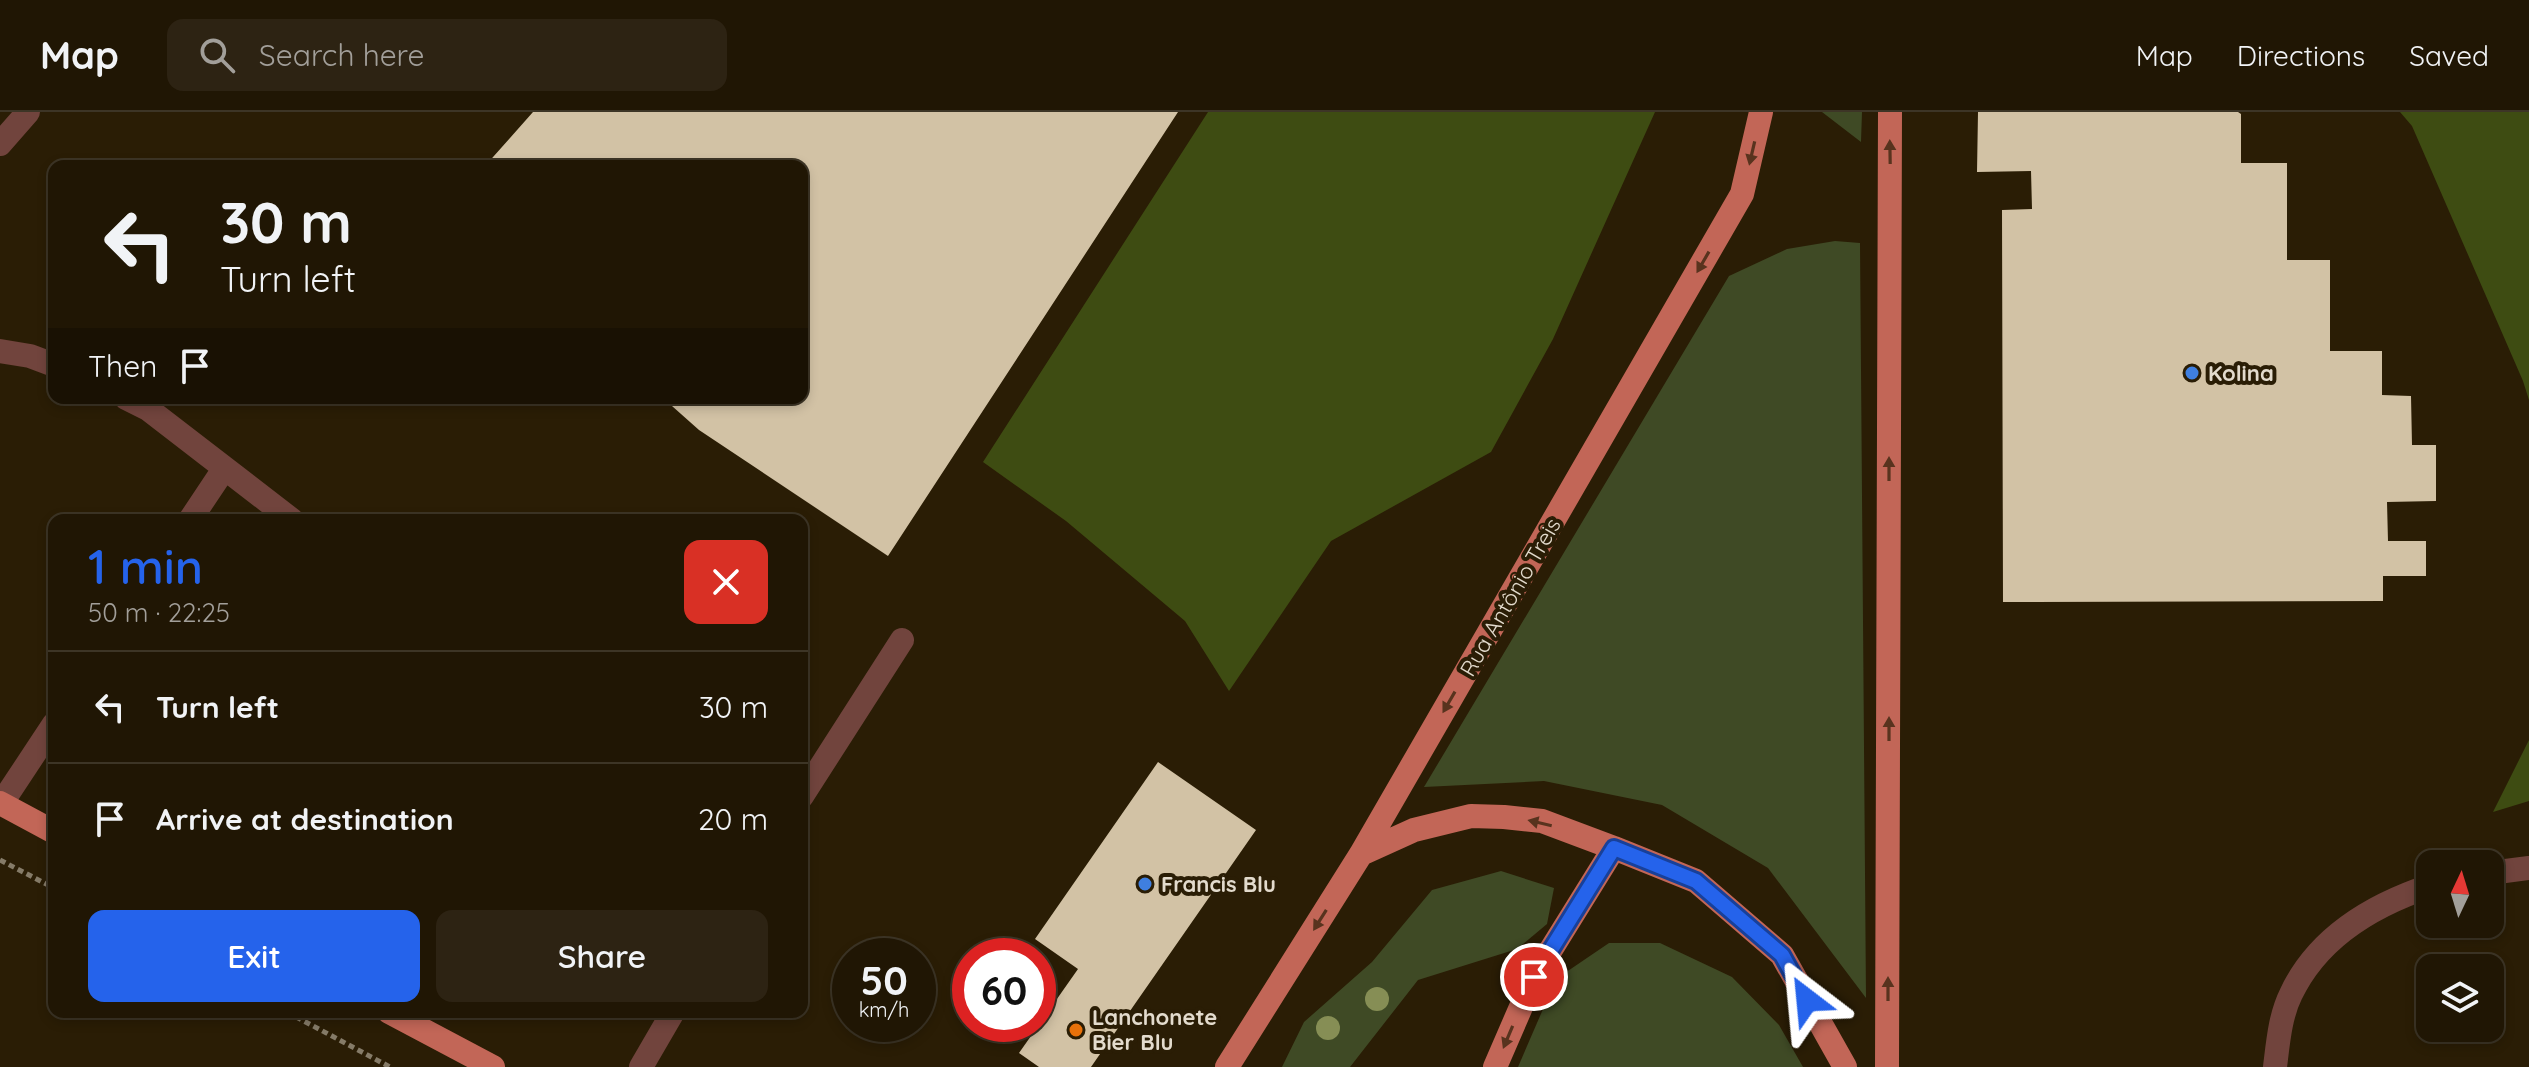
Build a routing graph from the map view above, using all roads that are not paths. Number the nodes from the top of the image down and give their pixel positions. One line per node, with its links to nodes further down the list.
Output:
1 (28, 112): 4 (street)
2 (1761, 112): 17 (main road, Rua Antônio Treis, one-way to 17)
3 (1890, 112): 28 (main road, one-way to 3)
4 (0, 144)
5 (0, 351): 6 (street)
6 (48, 363)
7 (138, 404): 8 (street)
8 (224, 469): 9 (street); 10 (street)
9 (194, 514)
10 (284, 514)
11 (902, 640): 13 (street)
12 (48, 733): 14 (street)
13 (808, 787)
14 (0, 803): 15 (main road)
15 (48, 829)
16 (1614, 848): 17 (main road, one-way to 17); 26 (main road, one-way to 26); 27 (main road)
17 (1361, 854): 25 (main road, Rua Antônio Treis, one-way to 25)
18 (2529, 868): 19 (street)
19 (2504, 871)
20 (2416, 891): 29 (street)
21 (400, 1018): 23 (main road)
22 (670, 1018): 24 (street)
23 (493, 1067)
24 (641, 1067)
25 (1227, 1067)
26 (1495, 1067)
27 (1845, 1067)
28 (1887, 1067)
29 (2275, 1067)

